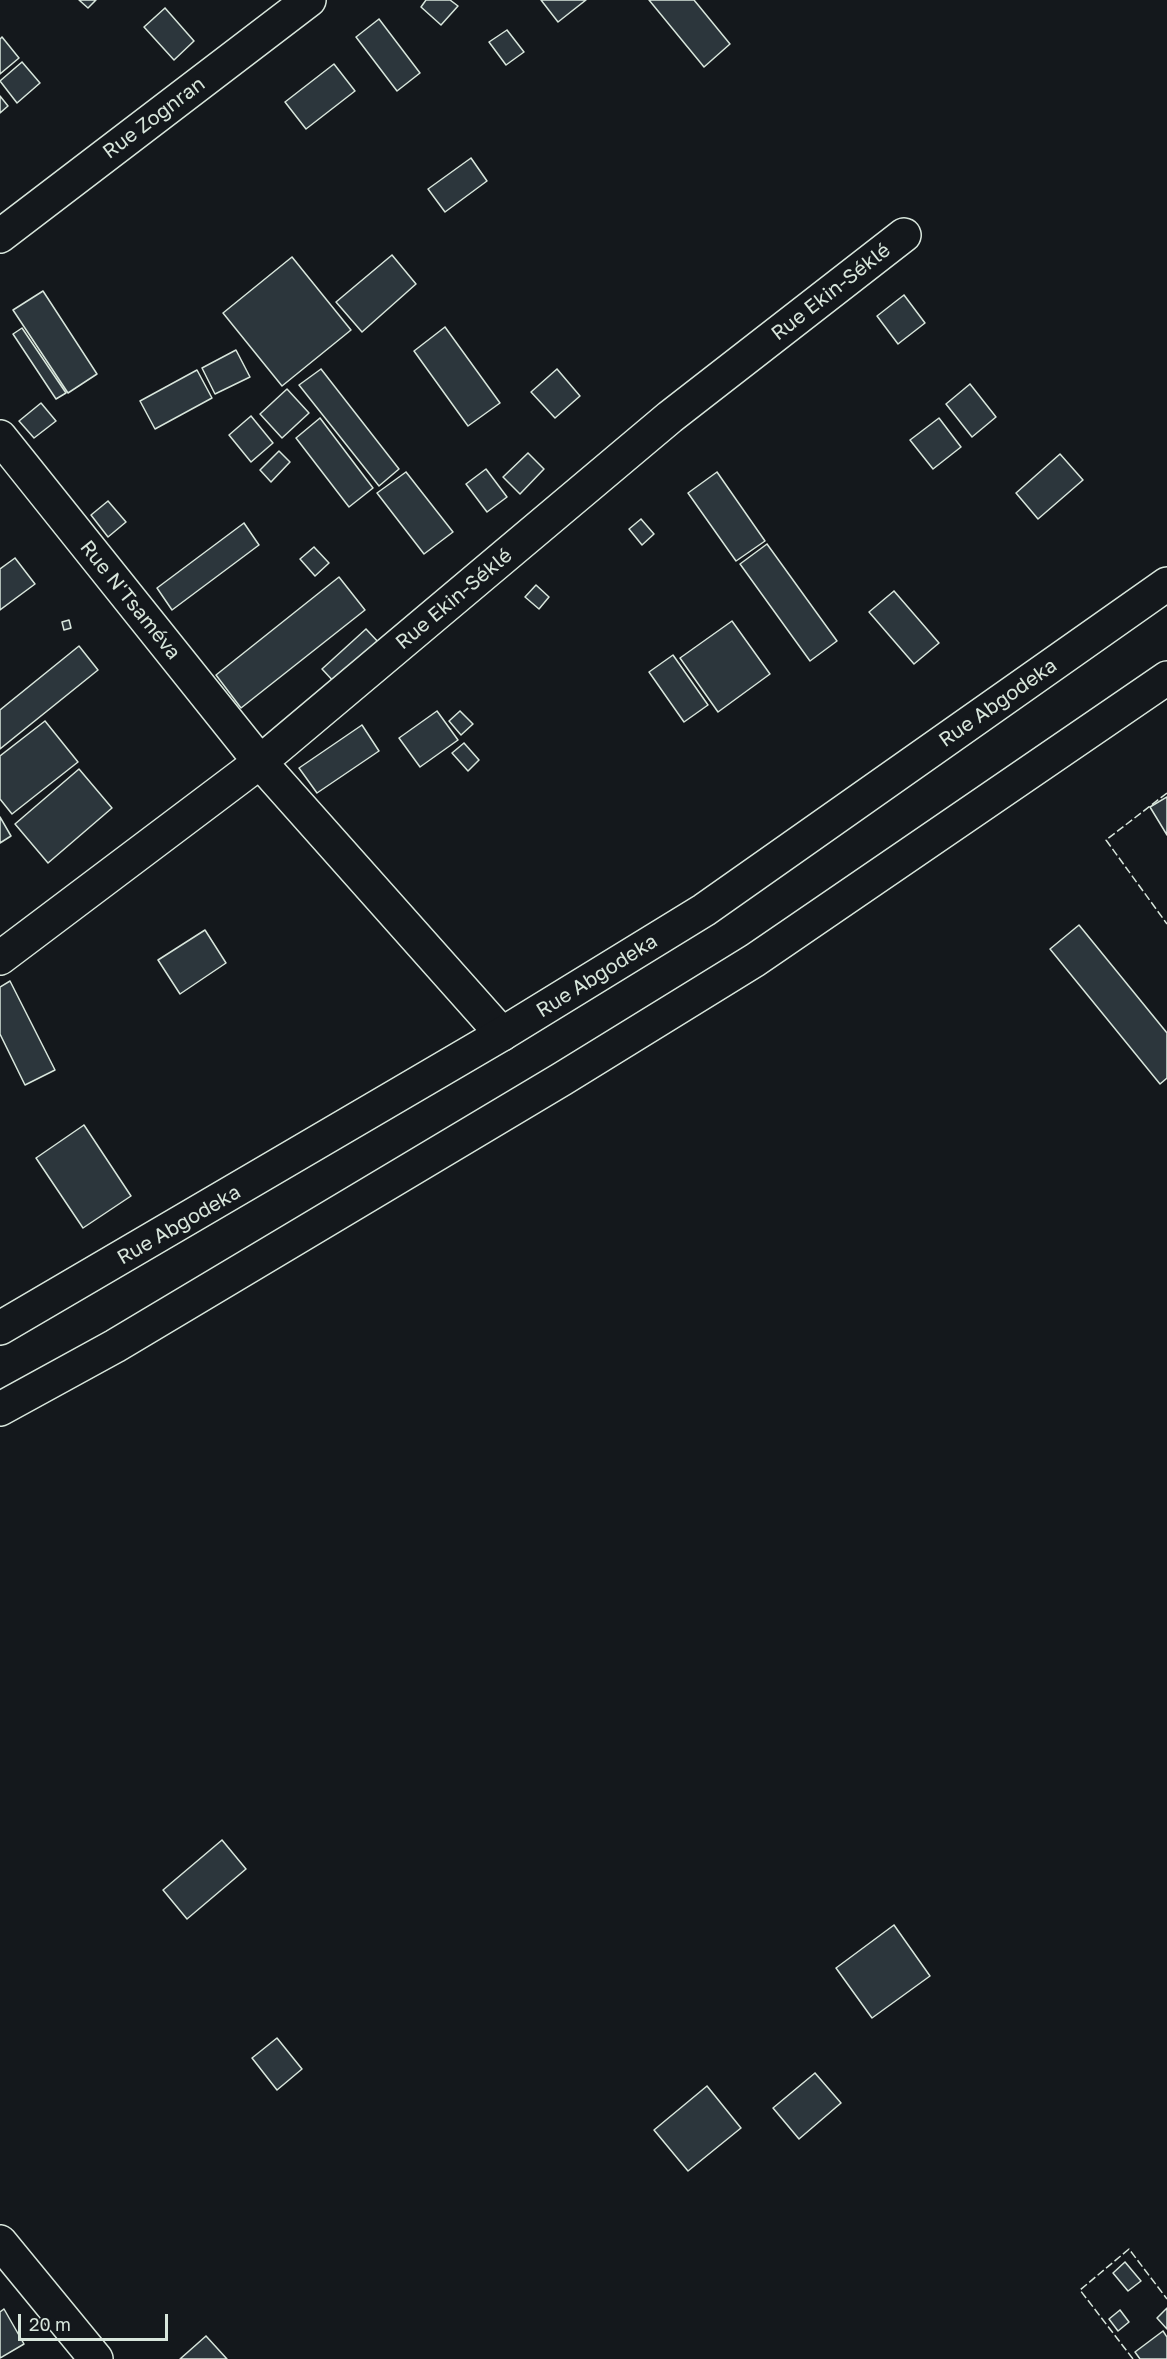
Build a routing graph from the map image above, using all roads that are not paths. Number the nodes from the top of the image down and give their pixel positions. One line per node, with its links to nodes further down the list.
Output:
1 (309, 0): 2 (main road, Rue Zognran)
2 (0, 236)
3 (904, 236): 7 (main road, Rue Ekin-Séklé)
4 (0, 437): 7 (main road, Rue N'Tsaméva)
5 (1167, 584): 9 (main road, Rue Abgodeka)
6 (1167, 678): 11 (main road)
7 (260, 762): 8 (main road, Rue Ekin-Séklé); 9 (main road, Rue N'Tsaméva)
8 (0, 958)
9 (502, 1035): 10 (main road, Rue Abgodeka)
10 (0, 1328)
11 (0, 1409)
12 (0, 2242): 13 (main road)
13 (96, 2359)

